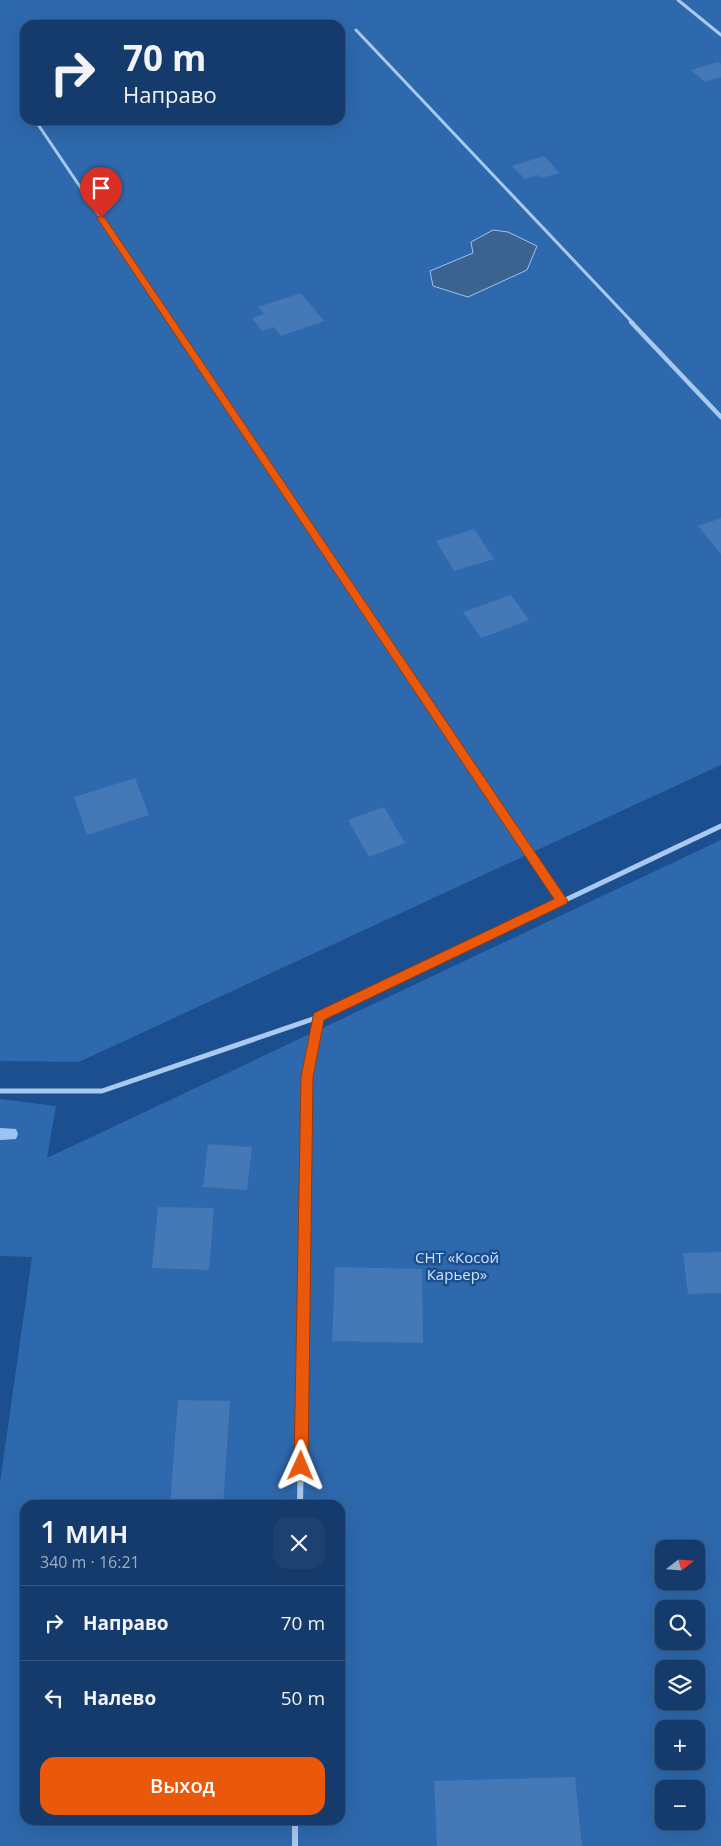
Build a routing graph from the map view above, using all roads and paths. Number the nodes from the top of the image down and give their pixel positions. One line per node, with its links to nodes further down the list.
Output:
1 (678, 0): 3 (street)
2 (356, 30): 5 (street)
3 (721, 35)
4 (39, 125): 7 (street)
5 (721, 416)
6 (721, 826): 7 (street)
7 (562, 901): 8 (street)
8 (319, 1017): 9 (street); 10 (street)
9 (0, 1091)
10 (300, 1500)
11 (295, 1825): 12 (street)
12 (295, 1846)

